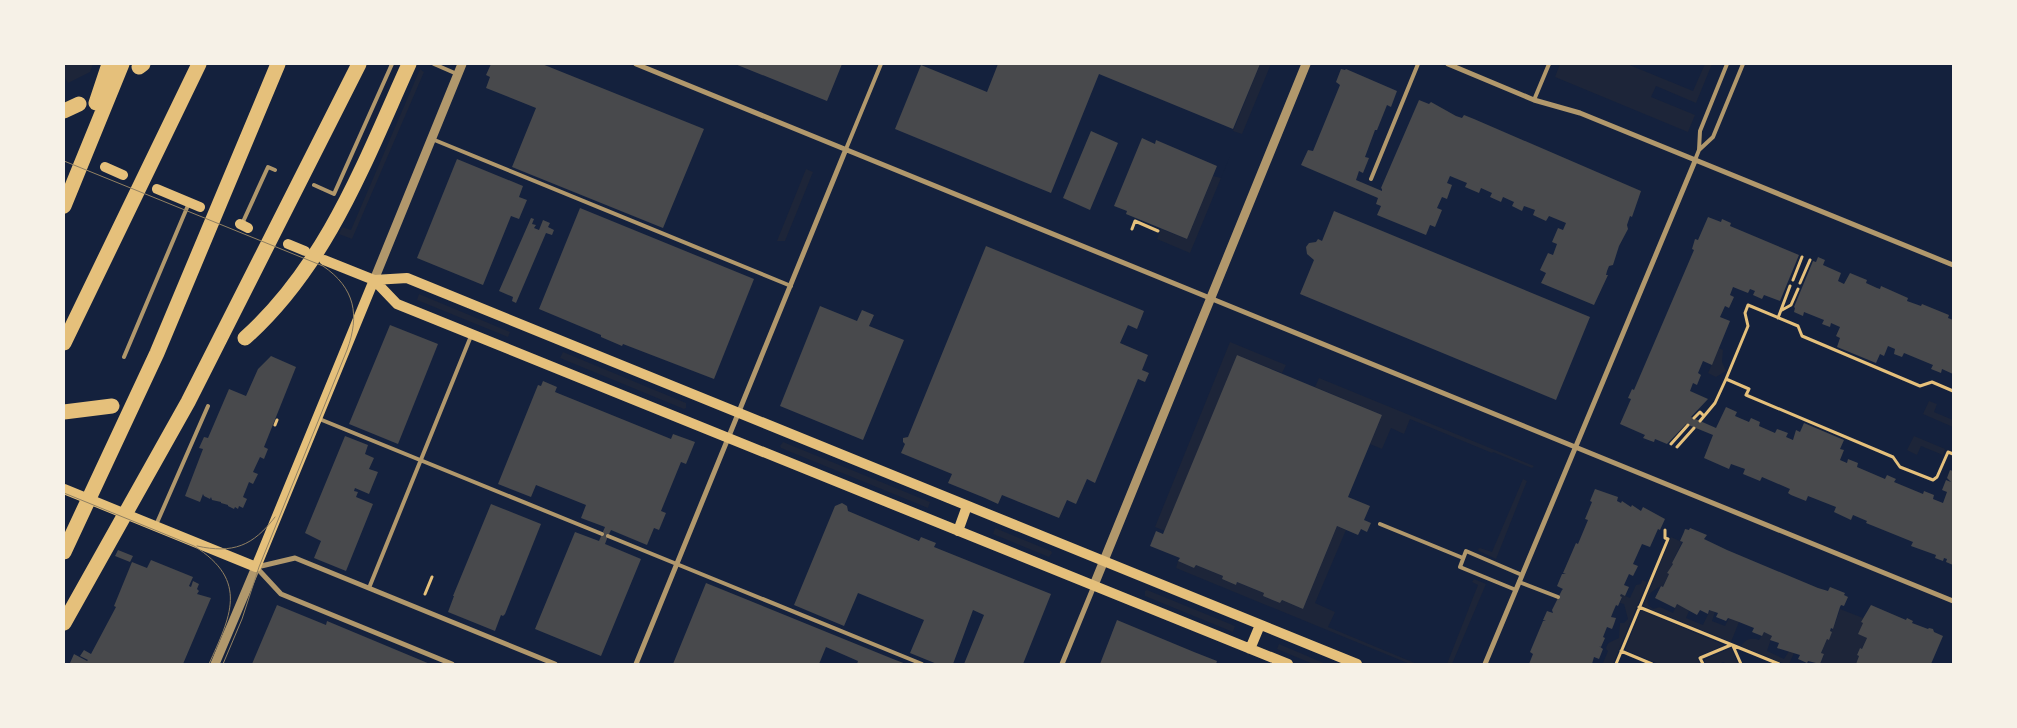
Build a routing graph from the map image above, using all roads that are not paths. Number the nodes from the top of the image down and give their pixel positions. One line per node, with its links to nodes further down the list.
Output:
1 (109, 64): 34 (highway)
2 (122, 64): 36 (highway)
3 (199, 64): 48 (highway)
4 (278, 64): 67 (highway)
5 (358, 64): 19 (highway)
6 (392, 64): 32 (lane)
7 (410, 64): 47 (highway)
8 (434, 64): 20 (lane)
9 (462, 64): 20 (street)
10 (636, 64): 25 (street)
11 (881, 64): 25 (lane)
12 (1306, 64): 45 (street)
13 (1418, 64): 31 (lane)
14 (1448, 64): 21 (street)
15 (1549, 64): 21 (lane)
16 (1727, 64): 26 (lane)
17 (1736, 64): 18 (lane)
18 (1742, 65): 26 (lane)
19 (352, 71): 79 (highway)
20 (457, 74): 24 (street)
21 (1534, 100): 27 (street)
22 (79, 104): 23 (highway)
23 (64, 111)
24 (431, 139): 43 (street); 44 (lane)
25 (846, 150): 44 (street); 45 (street)
26 (1699, 150): 27 (lane)
27 (1695, 161): 42 (street); 58 (street)
28 (105, 167): 30 (main road)
29 (275, 170): 38 (lane)
30 (123, 175)
31 (1371, 179)
32 (314, 186)
33 (157, 189): 35 (main road)
34 (64, 201)
35 (189, 203): 37 (main road); 49 (lane)
36 (64, 206)
37 (200, 207)
38 (243, 226)
39 (288, 244): 40 (main road)
40 (305, 251)
41 (324, 260): 43 (main road)
42 (1953, 266)
43 (374, 280): 46 (main road); 55 (main road); 56 (main road)
44 (791, 286): 55 (street)
45 (1211, 298): 58 (street); 69 (street)
46 (472, 334): 57 (main road); 59 (lane)
47 (249, 335)
48 (64, 343)
49 (124, 357)
50 (64, 406): 53 (highway)
51 (112, 406): 53 (highway)
52 (208, 406): 63 (lane)
53 (89, 410): 54 (highway)
54 (64, 412)
55 (738, 414): 57 (street); 61 (main road)
56 (318, 418): 59 (lane); 71 (main road)
57 (728, 438): 64 (main road); 70 (street)
58 (1576, 447): 72 (street); 78 (street)
59 (421, 460): 65 (lane); 75 (lane)
60 (64, 489): 63 (main road)
61 (968, 506): 64 (main road); 69 (main road)
62 (1380, 524): 68 (lane)
63 (155, 527): 71 (main road)
64 (958, 531): 74 (main road)
65 (602, 534)
66 (608, 536): 70 (lane)
67 (64, 552)
68 (1463, 558): 72 (lane); 76 (lane)
69 (1104, 562): 74 (street); 80 (main road)
70 (677, 564): 85 (street); 86 (lane)
71 (256, 568): 75 (street); 82 (street); 83 (street)
72 (1522, 575): 73 (street)
73 (1519, 582): 76 (street); 77 (lane)
74 (1094, 586): 81 (main road); 87 (street)
75 (369, 588): 84 (street)
76 (1516, 590): 90 (street)
77 (1558, 598)
78 (1953, 601)
79 (64, 623)
80 (1260, 625): 81 (main road); 89 (main road)
81 (1250, 649): 88 (main road)
82 (215, 664)
83 (452, 664)
84 (555, 664)
85 (636, 664)
86 (922, 664)
87 (1062, 664)
88 (1288, 664)
89 (1357, 664)
90 (1485, 664)

